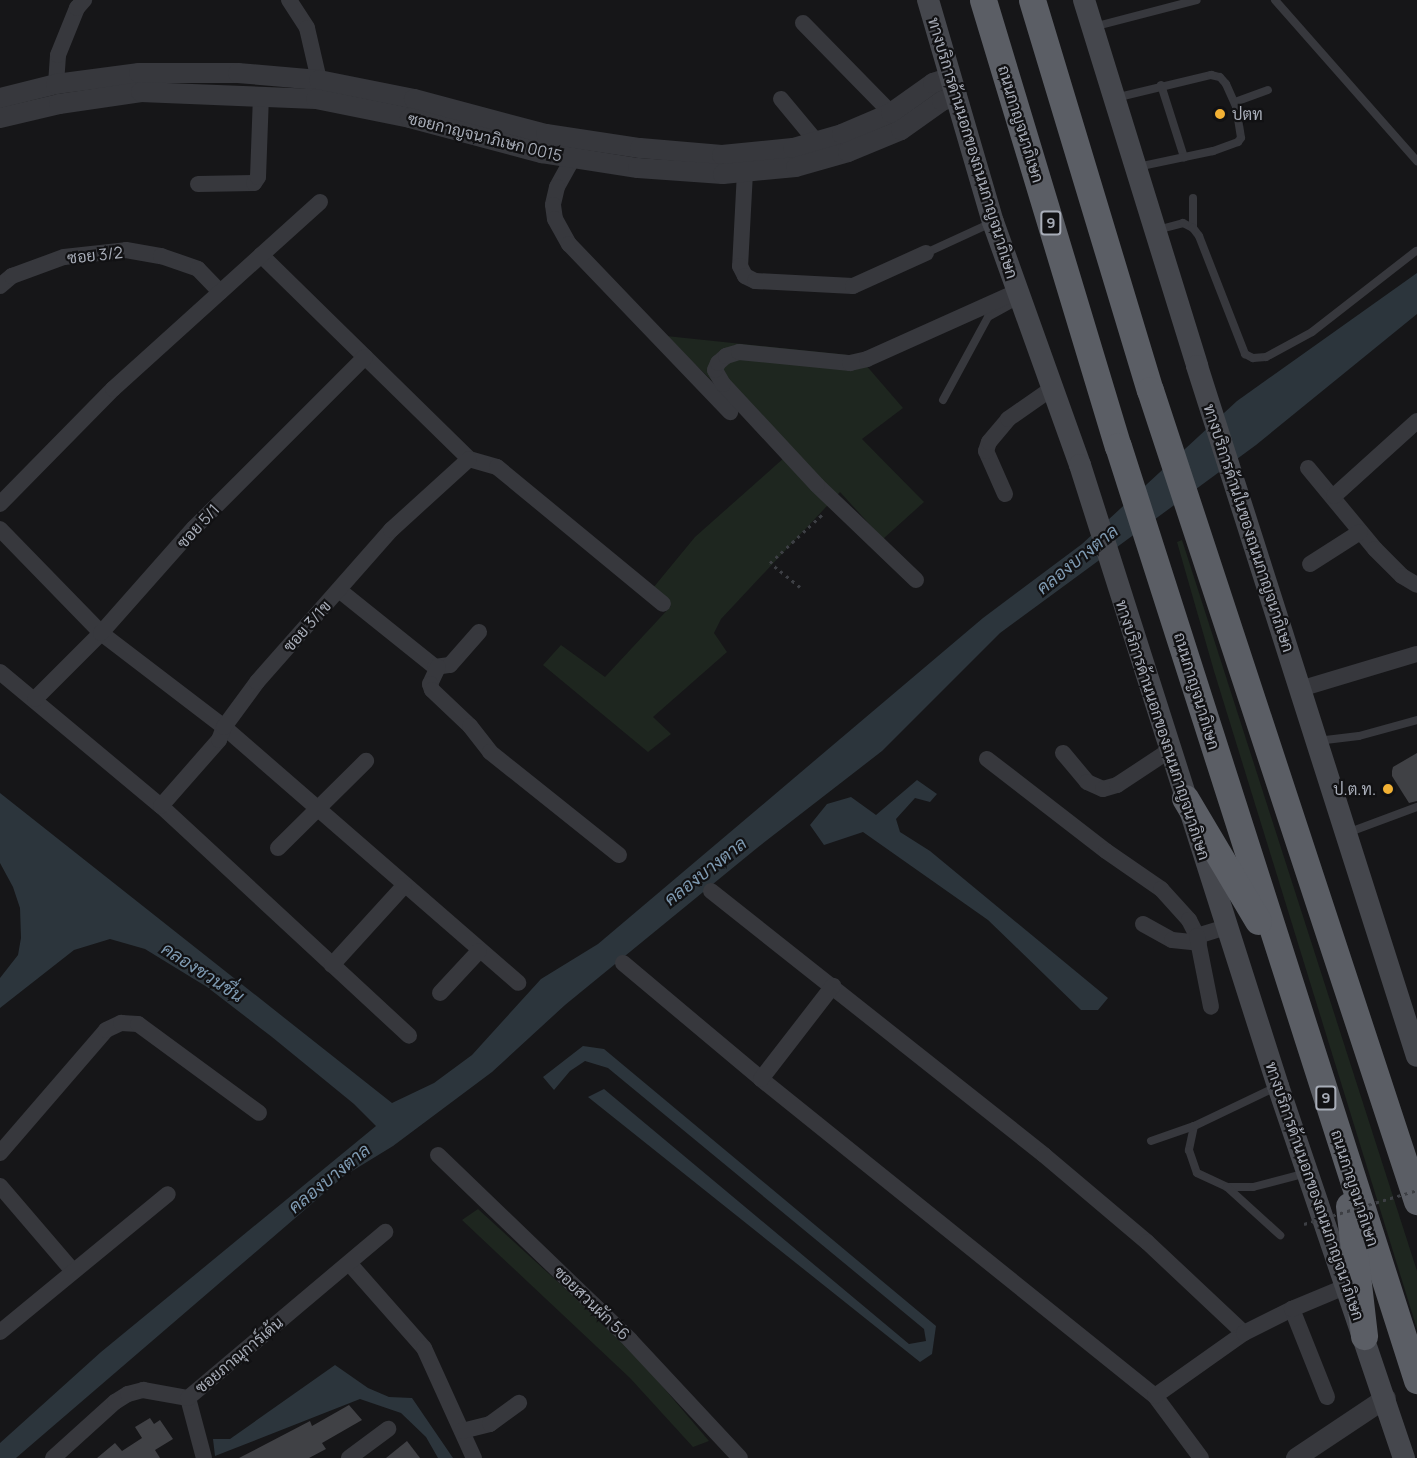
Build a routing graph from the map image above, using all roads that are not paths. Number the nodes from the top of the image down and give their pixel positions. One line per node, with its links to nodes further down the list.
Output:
1 (84, 0): 15 (street)
2 (290, 0): 13 (street)
3 (928, 0): 11 (main road, ทางบริการด้านนอกของถนนกาญจนาภิเษก)
4 (983, 0): 88 (highway, ถนนกาญจนาภิเษก / 9)
5 (1032, 0): 108 (highway)
6 (1084, 0): 10 (main road, ทางบริการด้านในของถนนกาญจนาภิเษก)
7 (1197, 0): 10 (lane)
8 (1275, 0): 27 (lane)
9 (803, 23): 22 (street)
10 (1092, 27): 19 (main road, ทางบริการด้านในของถนนกาญจนาภิเษก)
11 (954, 86): 22 (street, ซอยกาญจนาภิเษก 0015); 28 (street, ซอยกาญจนาภิเษก 0015); 34 (main road, ทางบริการด้านนอกของถนนกาญจนาภิเษก)
12 (1161, 86): 19 (lane); 20 (lane); 25 (lane)
13 (317, 89): 15 (street, ซอยกาญจนาภิเษก 0015); 16 (street, ซอยกาญจนาภิเษก 0015); 21 (street, ซอยกาญจนาภิเษก 0015)
14 (1268, 90): 20 (lane)
15 (58, 94): 16 (street, ซอยกาญจนาภิเษก 0015); 17 (street, ซอยกาญจนาภิเษก 0015); 23 (street, ซอยกาญจนาภิเษก 0015)
16 (261, 96): 31 (street)
17 (0, 98)
18 (781, 99): 24 (street)
19 (1115, 99): 30 (main road, ทางบริการด้านในของถนนกาญจนาภิเษก)
20 (1235, 102): 25 (lane)
21 (412, 108): 26 (street, ซอยกาญจนาภิเษก 0015); 29 (street, ซอยกาญจนาภิเษก 0015)
22 (891, 112): 24 (street, ซอยกาญจนาภิเษก 0015)
23 (0, 117)
24 (816, 141): 28 (street, ซอยกาญจนาภิเษก 0015)
25 (1184, 157): 30 (lane)
26 (573, 158): 29 (street, ซอยกาญจนาภิเษก 0015); 46 (street)
27 (1417, 161)
28 (744, 162): 29 (street, ซอยกาญจนาภิเษก 0015); 38 (street)
29 (700, 163)
30 (1137, 167): 36 (main road, ทางบริการด้านในของถนนกาญจนาภิเษก)
31 (198, 184)
32 (1192, 198): 35 (lane)
33 (320, 202): 39 (street)
34 (993, 222): 38 (lane); 42 (main road, ทางบริการด้านนอกของถนนกาญจนาภิเษก)
35 (1193, 228): 36 (lane); 37 (lane)
36 (1157, 231): 65 (main road, ทางบริการด้านในของถนนกาญจนาภิเษก)
37 (1416, 251)
38 (926, 253)
39 (261, 255): 41 (street); 43 (street)
40 (0, 286): 41 (street, ซอย 3/2)
41 (220, 292): 52 (street)
42 (1020, 295): 44 (main road, ทางบริการด้านนอกของถนนกาญจนาภิเษก); 45 (lane); 56 (street)
43 (365, 357): 48 (street); 61 (street, ซอย 5/1)
44 (1054, 387): 50 (street); 70 (main road, ทางบริการด้านนอกของถนนกาญจนาภิเษก)
45 (943, 400)
46 (730, 412)
47 (1417, 421): 51 (street)
48 (469, 459): 58 (street, ซอย 3/1ข); 59 (street)
49 (1308, 468): 51 (street)
50 (1005, 494)
51 (1334, 496): 54 (street)
52 (0, 504)
53 (0, 529): 61 (street)
54 (1360, 532): 55 (street); 57 (street)
55 (1310, 564)
56 (916, 580)
57 (1417, 585)
58 (339, 590): 63 (street); 68 (street, ซอย 3/1ข)
59 (663, 604)
60 (478, 632): 63 (street)
61 (101, 633): 66 (street, ซอย 5/1); 68 (street)
62 (1417, 654): 65 (street)
63 (438, 667): 80 (street)
64 (0, 672): 66 (street)
65 (1300, 689): 69 (main road, ทางบริการด้านในของถนนกาญจนาภิเษก)
66 (34, 699): 75 (street)
67 (1417, 720): 69 (lane)
68 (224, 727): 75 (street, ซอย 3/1ข); 77 (street)
69 (1317, 741): 78 (main road, ทางบริการด้านในของถนนกาญจนาภิเษก)
70 (1170, 750): 71 (street); 74 (main road, ทางบริการด้านนอกของถนนกาญจนาภิเษก)
71 (1063, 753)
72 (987, 759): 85 (street)
73 (366, 761): 77 (street)
74 (1185, 798): 84 (main road, ทางบริการด้านนอกของถนนกาญจนาภิเษก); 88 (highway)
75 (161, 806): 89 (street)
76 (1417, 807): 78 (lane)
77 (318, 811): 79 (street); 81 (street)
78 (1346, 834): 95 (main road, ทางบริการด้านในของถนนกาญจนาภิเษก)
79 (278, 848)
80 (619, 855)
81 (404, 886): 86 (street); 89 (street)
82 (711, 891): 91 (street)
83 (1143, 924): 85 (street)
84 (1227, 927): 85 (street); 97 (main road, ทางบริการด้านนอกของถนนกาญจนาภิเษก)
85 (1198, 939): 93 (street)
86 (479, 951): 90 (street); 92 (street)
87 (623, 963): 96 (street)
88 (1283, 964): 101 (highway, ถนนกาญจนาภิเษก / 9)
89 (332, 965): 94 (street)
90 (518, 983)
91 (833, 986): 96 (street); 116 (street)
92 (440, 993)
93 (1211, 1007)
94 (409, 1036)
95 (1417, 1056)
96 (761, 1078): 119 (street)
97 (1278, 1086): 99 (lane); 104 (main road, ทางบริการด้านนอกของถนนกาญจนาภิเษก)
98 (259, 1113): 102 (street)
99 (1194, 1126): 100 (lane); 106 (lane)
100 (1151, 1141)
101 (1341, 1144): 117 (highway); 118 (highway, ถนนกาญจนาภิเษก / 9)
102 (0, 1154)
103 (438, 1155): 130 (street, ซอยสวนผัก 56)
104 (1309, 1172): 106 (lane); 113 (main road, ทางบริการด้านนอกของถนนกาญจนาภิเษก)
105 (0, 1186): 112 (street)
106 (1227, 1187): 110 (lane)
107 (168, 1194): 112 (street)
108 (1417, 1201)
109 (385, 1232): 111 (street, ซอยภาณุการ์เด้น)
110 (1280, 1235)
111 (349, 1263): 121 (street, ซอยภาณุการ์เด้น); 125 (street)
112 (72, 1270): 115 (street)
113 (1347, 1286): 114 (street); 117 (main road, ทางบริการด้านนอกของถนนกาญจนาภิเษก)
114 (1292, 1309): 116 (street); 120 (street)
115 (0, 1332)
116 (1245, 1333): 119 (street)
117 (1364, 1335): 122 (main road, ทางบริการด้านนอกของถนนกาญจนาภิเษก)
118 (1417, 1380)
119 (1155, 1396): 131 (street)
120 (1327, 1396)
121 (188, 1398): 126 (street, ซอยภาณุการ์เด้น); 127 (street)
122 (1386, 1398): 132 (street); 133 (main road, ทางบริการด้านนอกของถนนกาญจนาภิเษก)
123 (519, 1403): 125 (street)
124 (388, 1429): 128 (street)
125 (462, 1431): 129 (street)
126 (53, 1458)
127 (204, 1458)
128 (350, 1458)
129 (474, 1458)
130 (740, 1458)
131 (1201, 1458)
132 (1296, 1458)
133 (1404, 1458)

